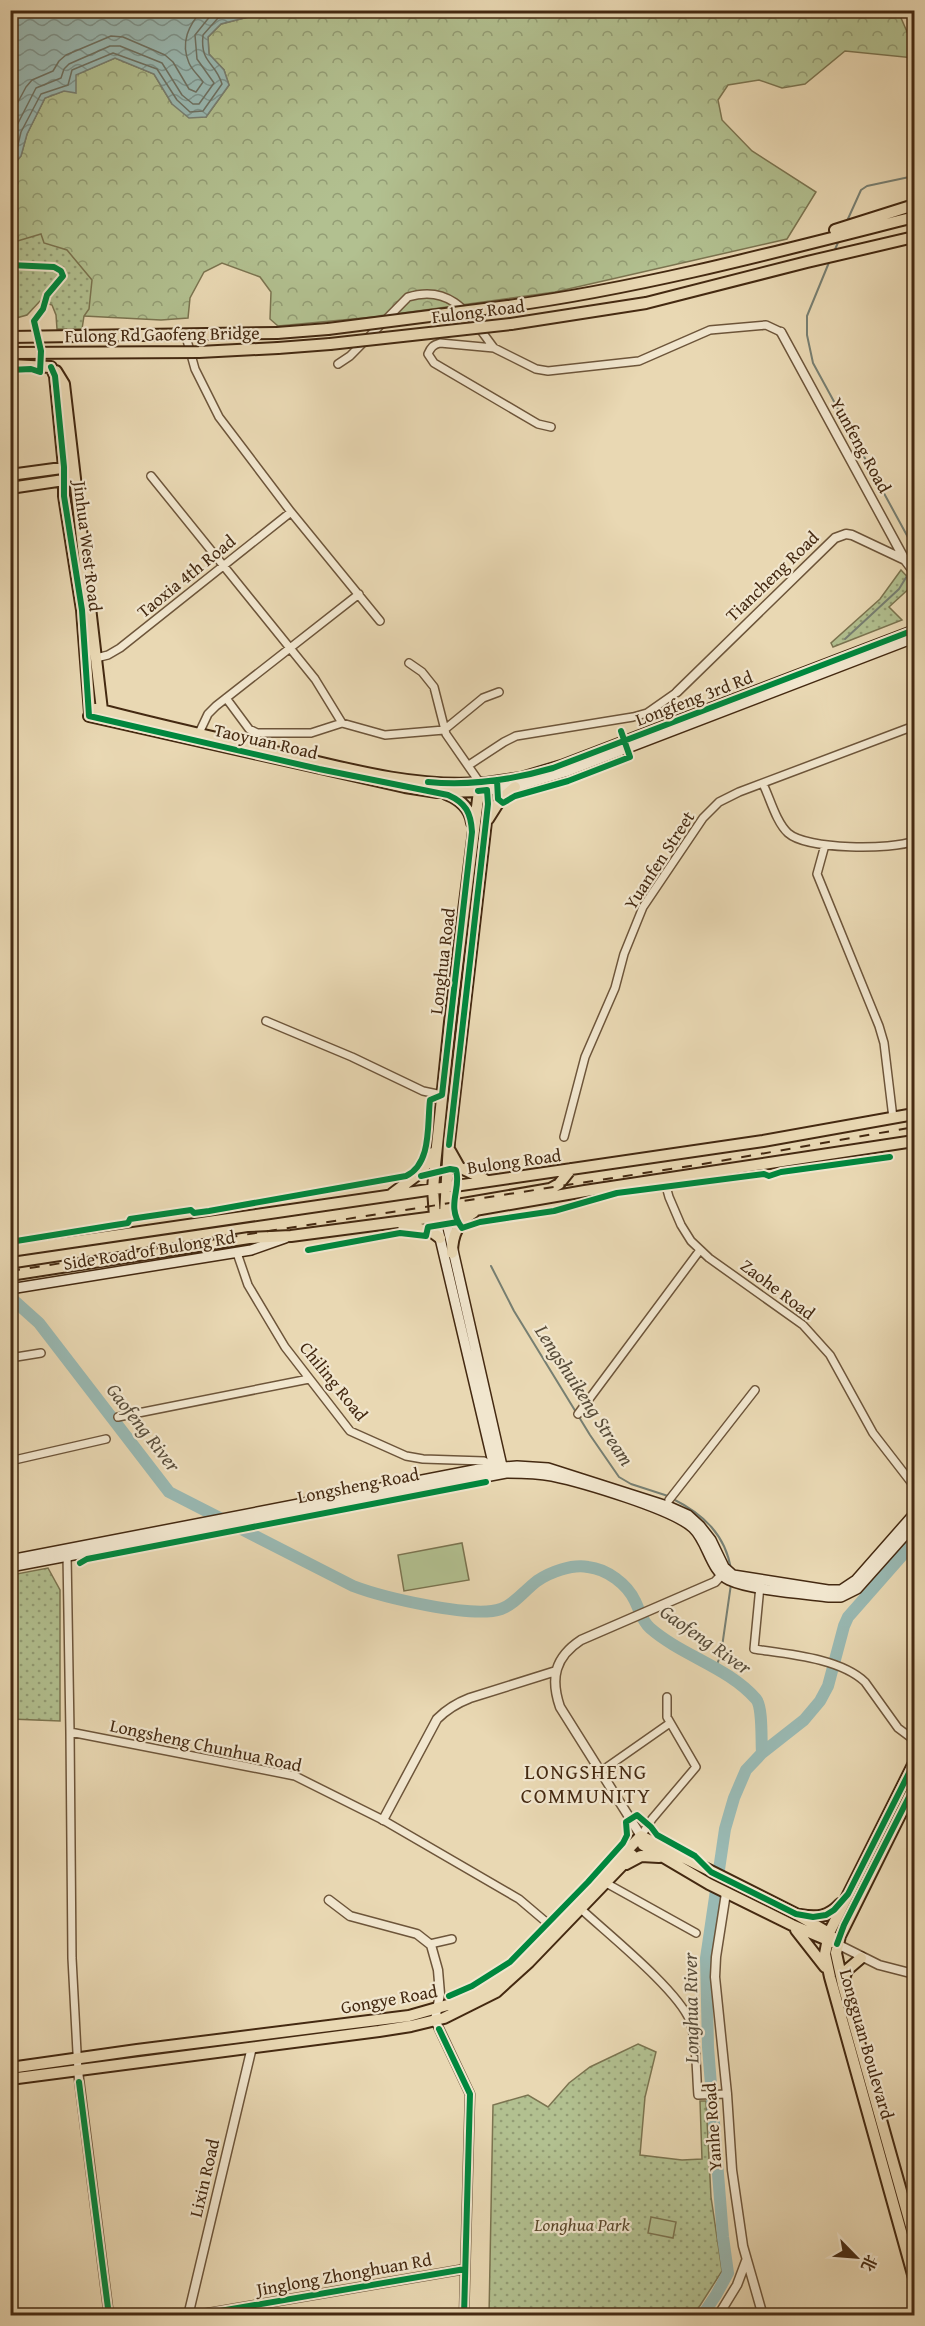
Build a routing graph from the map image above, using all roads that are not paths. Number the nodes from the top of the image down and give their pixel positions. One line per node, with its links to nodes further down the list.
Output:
1 (915, 205): 4 (main road)
2 (915, 217): 4 (main road)
3 (915, 237): 9 (main road, Fulong Road, bridge)
4 (726, 265): 7 (main road, Fulong Road, bridge)
5 (184, 331): 22 (street)
6 (781, 332): 10 (street); 24 (street, Yunfeng Road)
7 (278, 333): 8 (main road, Fulong Rd Gaofeng Bridge, bridge)
8 (10, 337)
9 (278, 348): 11 (main road, Fulong Rd Gaofeng Bridge, bridge)
10 (494, 348): 12 (street); 14 (street)
11 (10, 353)
12 (338, 364)
13 (10, 365): 15 (main road, Jinhua West Road)
14 (550, 426)
15 (68, 467): 16 (main road); 19 (main road); 30 (main road, Jinhua West Road)
16 (24, 473): 17 (main road); 20 (main road)
17 (10, 475)
18 (151, 476): 23 (street)
19 (64, 480): 20 (main road); 36 (main road, Jinhua West Road)
20 (26, 486): 21 (main road)
21 (10, 488)
22 (291, 512): 23 (street, Taoxia 4th Road); 25 (street)
23 (223, 566): 29 (street); 30 (street, Taoxia 4th Road)
24 (910, 567): 33 (street, Tiancheng Road)
25 (359, 594): 26 (street); 29 (street)
26 (380, 621)
27 (915, 630): 44 (main road, Longfeng 3rd Rd)
28 (915, 638): 43 (main road, Longfeng 3rd Rd)
29 (290, 647): 34 (street); 37 (street)
30 (96, 658): 35 (main road, Jinhua West Road)
31 (410, 663): 39 (street)
32 (500, 692): 39 (street)
33 (677, 692): 41 (street)
34 (226, 698): 37 (street); 40 (street)
35 (102, 710): 36 (main road); 40 (main road, Taoyuan Road)
36 (90, 712): 45 (main road, Taoyuan Road)
37 (342, 723): 39 (street)
38 (915, 726): 42 (street, Yuanfen Street)
39 (444, 730): 41 (street)
40 (199, 733): 44 (main road, Taoyuan Road)
41 (469, 765): 44 (street)
42 (763, 784): 49 (street); 54 (street, Yuanfen Street)
43 (515, 787): 44 (main road, Longfeng 3rd Rd); 46 (main road)
44 (482, 788): 45 (main road, Taoyuan Road); 46 (main road, Longhua Road); 47 (main road, Longhua Road)
45 (437, 792): 47 (main road)
46 (486, 825): 56 (main road, Longhua Road)
47 (472, 832): 51 (main road, Longhua Road)
48 (915, 841): 49 (street)
49 (825, 845): 53 (street)
50 (266, 1021): 51 (street)
51 (442, 1095): 56 (main road, Longhua Road)
52 (915, 1114): 53 (main road, Bulong Road)
53 (893, 1118): 57 (main road, Bulong Road)
54 (564, 1137)
55 (915, 1142): 58 (main road)
56 (443, 1143): 59 (main road); 61 (main road, Longhua Road); 62 (main road, Longhua Road); 64 (main road)
57 (571, 1169): 59 (main road, Bulong Road); 60 (main road)
58 (664, 1179): 63 (main road); 70 (street, Zaohe Road)
59 (490, 1180): 61 (main road, Bulong Road)
60 (559, 1184): 63 (main road); 66 (main road)
61 (445, 1187): 62 (main road, Bulong Road); 66 (main road, Longhua Road)
62 (433, 1189): 64 (main road, Bulong Road); 66 (main road, Longhua Road)
63 (573, 1193): 65 (main road)
64 (387, 1196): 71 (main road, Bulong Road)
65 (480, 1209): 66 (main road); 73 (main road)
66 (441, 1215): 67 (main road); 69 (main road, Longhua Road); 73 (main road, Longhua Road)
67 (396, 1222): 68 (main road); 69 (main road)
68 (291, 1236): 72 (main road, Side Road of Bulong Rd); 74 (main road)
69 (440, 1238): 84 (main road, Longhua Road)
70 (700, 1250): 80 (street); 85 (street, Zaohe Road)
71 (10, 1251)
72 (237, 1253): 75 (main road, Side Road of Bulong Rd); 78 (street, Chiling Road)
73 (452, 1253): 84 (main road, Longhua Road)
74 (10, 1275)
75 (10, 1289)
76 (41, 1353): 77 (street)
77 (10, 1358)
78 (309, 1379): 81 (street); 84 (street, Chiling Road)
79 (755, 1390): 86 (street)
80 (578, 1414)
81 (118, 1417)
82 (106, 1439): 83 (street)
83 (10, 1461)
84 (498, 1469): 89 (main road, Longsheng Road); 89 (main road, Longsheng Road); 92 (main road, Longsheng Road)
85 (915, 1486)
86 (671, 1498)
87 (915, 1514): 93 (main road)
88 (915, 1525): 93 (main road)
89 (67, 1552): 90 (main road, Longsheng Road); 91 (main road, Longsheng Road); 97 (street)
90 (10, 1560)
91 (10, 1567)
92 (729, 1576): 93 (main road); 94 (street)
93 (760, 1584): 98 (street)
94 (556, 1671): 100 (street); 102 (street)
95 (667, 1697): 96 (street)
96 (669, 1723): 100 (street); 103 (street)
97 (70, 1732): 102 (street, Longsheng Chunhua Road); 124 (street)
98 (915, 1740)
99 (915, 1763): 108 (main road)
100 (600, 1772): 103 (street)
101 (915, 1787): 116 (main road, Longguan Boulevard)
102 (383, 1820): 113 (street, Longsheng Chunhua Road)
103 (641, 1841): 104 (main road); 105 (main road, Gongye Road); 111 (main road); 113 (main road, Gongye Road)
104 (666, 1860): 105 (main road); 107 (main road)
105 (621, 1868): 106 (main road, Gongye Road)
106 (606, 1883): 110 (main road, Gongye Road); 114 (street)
107 (724, 1892): 112 (main road); 128 (street, Yanhe Road)
108 (848, 1894): 111 (main road); 116 (main road)
109 (329, 1900): 117 (street)
110 (581, 1909): 122 (main road, Gongye Road); 128 (street)
111 (796, 1914): 116 (main road)
112 (792, 1925): 116 (main road); 120 (main road)
113 (552, 1927): 122 (main road, Gongye Road)
114 (696, 1934)
115 (452, 1939): 117 (street)
116 (831, 1939): 118 (street); 120 (main road, Longguan Boulevard); 121 (main road, Longguan Boulevard)
117 (430, 1944): 122 (street)
118 (861, 1958): 119 (street); 121 (main road)
119 (915, 1974)
120 (830, 1977): 132 (main road, Longguan Boulevard)
121 (843, 1985): 129 (main road, Longguan Boulevard)
122 (436, 2015): 123 (main road, Gongye Road); 124 (main road, Gongye Road); 131 (street)
123 (252, 2047): 126 (main road, Gongye Road); 134 (street, Lixin Road)
124 (77, 2059): 125 (main road, Gongye Road); 126 (street)
125 (10, 2068)
126 (78, 2071): 127 (main road, Gongye Road); 133 (street)
127 (10, 2079)
128 (724, 2094): 130 (street, Yanhe Road)
129 (915, 2237)
130 (746, 2260): 136 (street, Yanhe Road); 137 (street)
131 (465, 2269): 134 (street, Jinglong Zhonghuan Rd); 135 (street)
132 (915, 2278)
133 (109, 2316)
134 (190, 2316)
135 (464, 2316)
136 (718, 2316)
137 (763, 2316)

